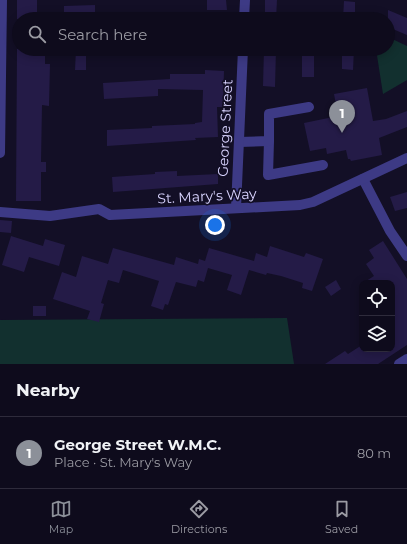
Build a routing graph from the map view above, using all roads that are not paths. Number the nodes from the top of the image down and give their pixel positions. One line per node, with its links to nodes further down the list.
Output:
1 (2, 0): 8 (street)
2 (245, 0): 3 (street)
3 (244, 12)
4 (243, 56): 7 (street, George Street)
5 (309, 107): 6 (street)
6 (269, 141): 7 (street); 10 (street)
7 (239, 142): 12 (street, George Street)
8 (0, 153)
9 (407, 158): 11 (street, St. Mary's Way)
10 (323, 166)
11 (363, 179): 12 (street, St. Mary's Way); 14 (street)
12 (236, 208): 13 (street, St. Mary's Way)
13 (0, 212)
14 (407, 256)
15 (407, 359): 16 (street)
16 (399, 364)

